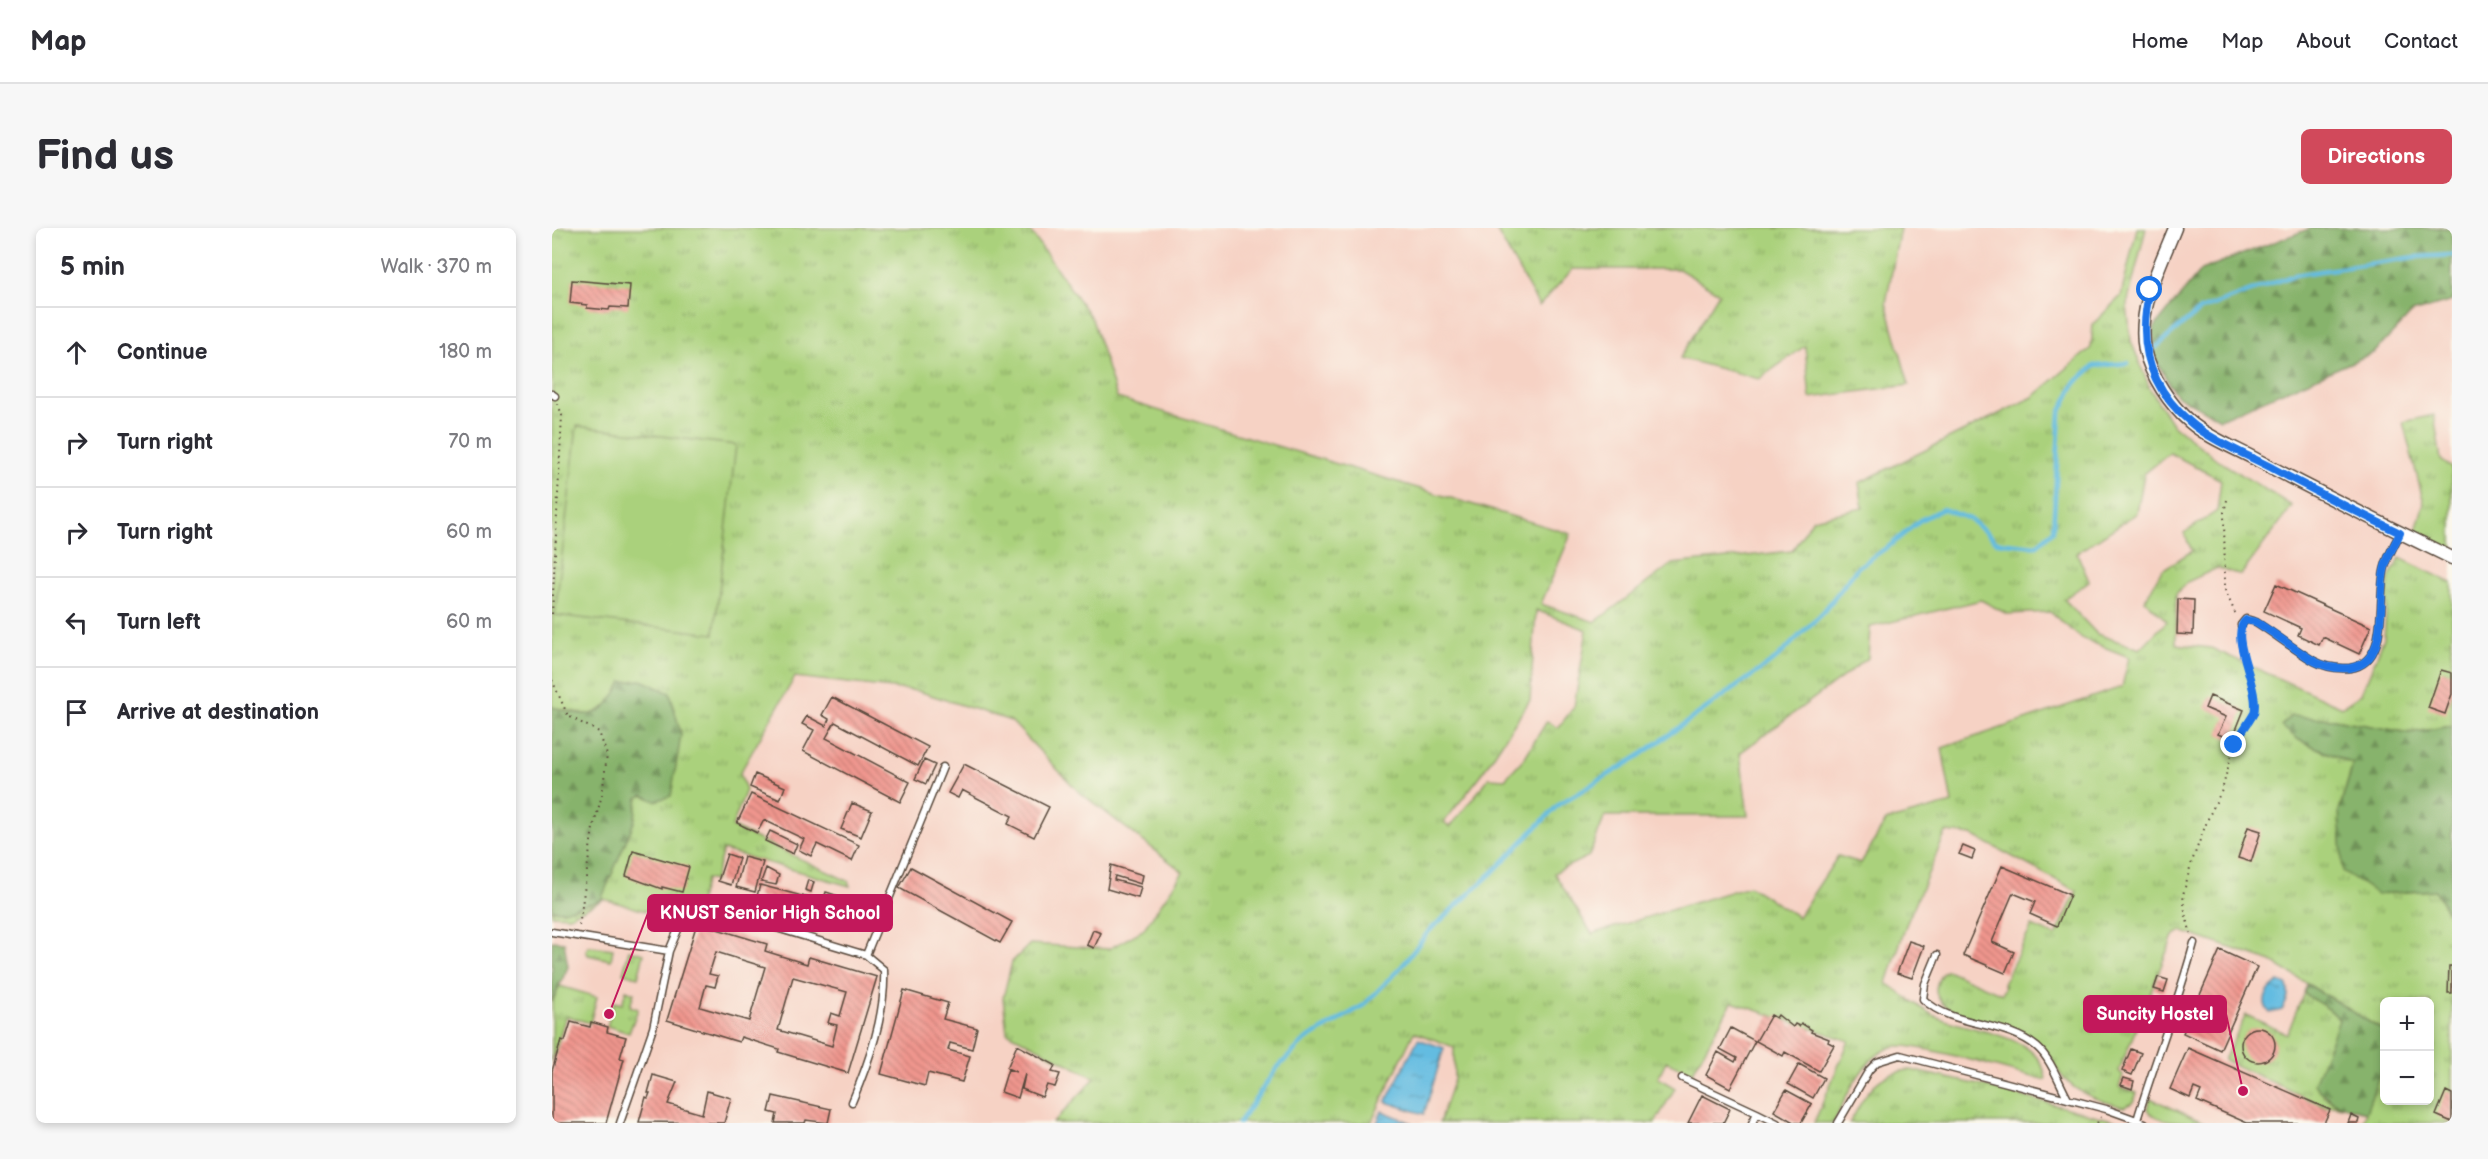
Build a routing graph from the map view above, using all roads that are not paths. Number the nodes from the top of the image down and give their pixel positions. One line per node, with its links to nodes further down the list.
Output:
1 (2175, 228): 2 (street)
2 (2400, 533): 3 (street); 4 (lane)
3 (2452, 558)
4 (2241, 625)
5 (943, 767): 9 (lane)
6 (552, 932): 8 (lane)
7 (2194, 943): 15 (lane)
8 (669, 951): 9 (lane); 16 (lane)
9 (866, 955): 13 (lane)
10 (1937, 955): 12 (lane)
11 (1682, 1078): 14 (lane)
12 (2068, 1099): 15 (lane); 19 (lane)
13 (852, 1102)
14 (1757, 1113): 17 (lane); 18 (lane)
15 (2137, 1120): 20 (lane)
16 (620, 1123)
17 (1752, 1123)
18 (1777, 1123)
19 (1838, 1123)
20 (2145, 1123)

